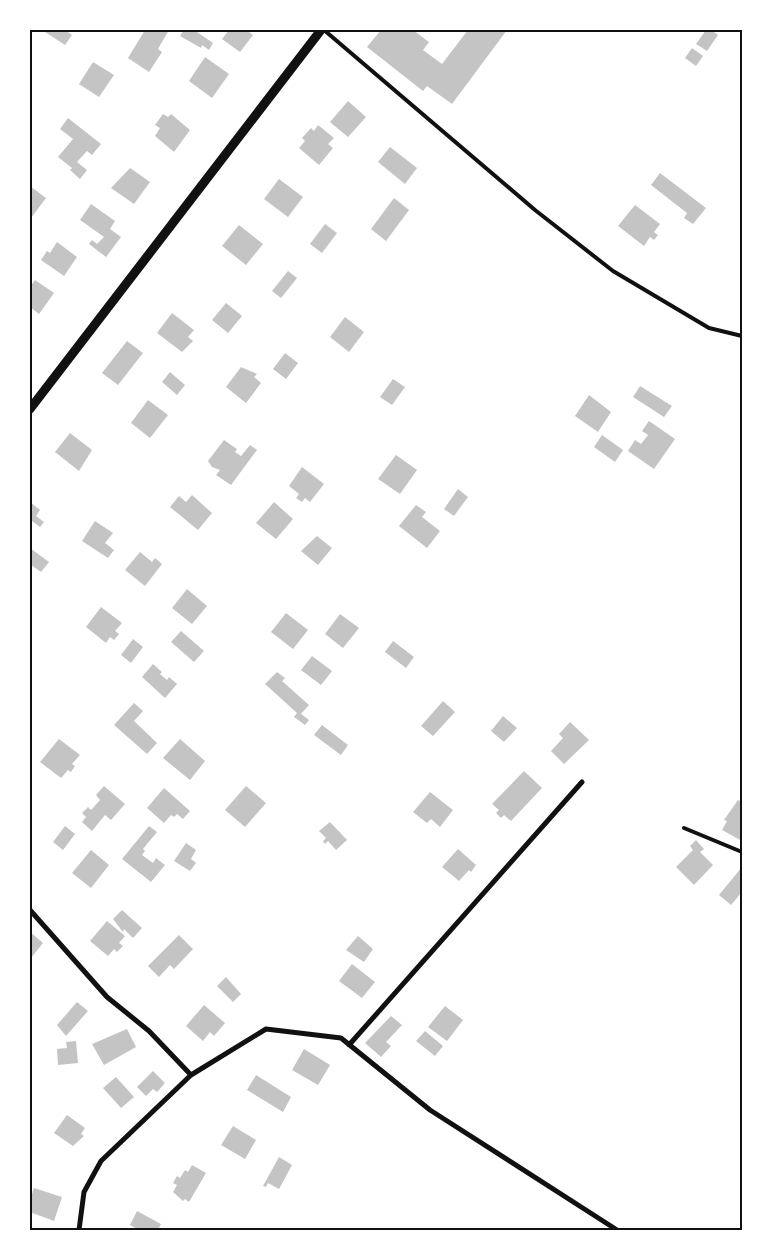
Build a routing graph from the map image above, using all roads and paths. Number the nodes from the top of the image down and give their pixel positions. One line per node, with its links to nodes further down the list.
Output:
1 (323, 30): 2 (lane); 3 (street)
2 (742, 336)
3 (30, 409)
4 (582, 782): 8 (street)
5 (684, 828): 6 (lane)
6 (742, 852)
7 (30, 910): 9 (street)
8 (349, 1045): 9 (street); 11 (street)
9 (191, 1075): 10 (street)
10 (79, 1230)
11 (617, 1230)

